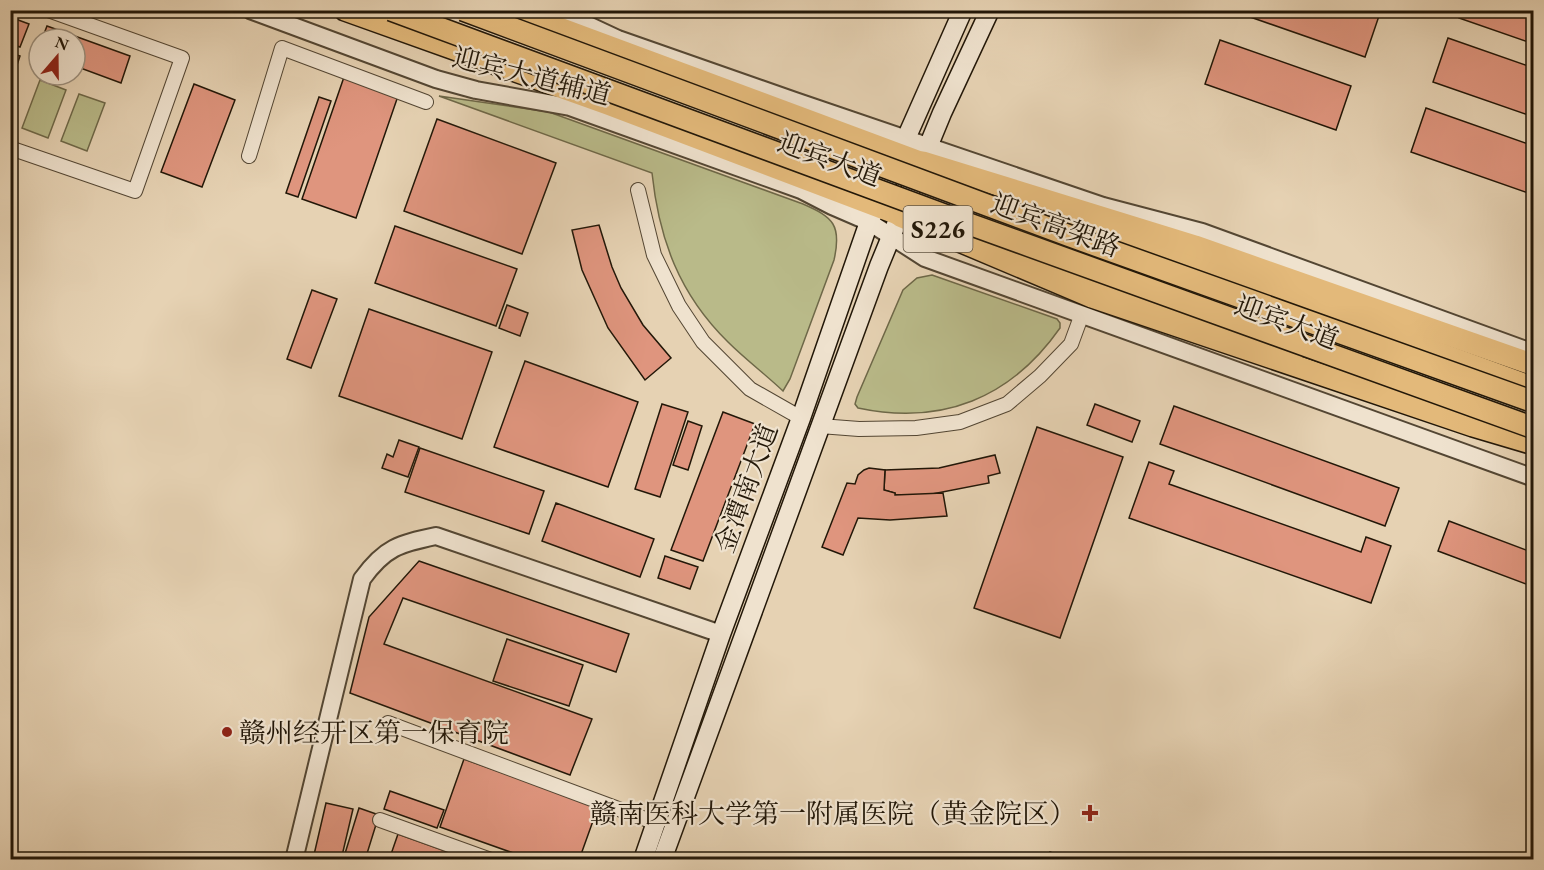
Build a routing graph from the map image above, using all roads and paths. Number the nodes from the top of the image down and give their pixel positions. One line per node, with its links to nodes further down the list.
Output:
1 (48, 10): 11 (street)
2 (92, 10): 11 (street)
3 (250, 10): 18 (street, 迎宾大道辅道)
4 (345, 10): 18 (main road, 迎宾大道 / S226)
5 (391, 10): 28 (main road, 迎宾高架路, bridge)
6 (463, 10): 25 (main road, 迎宾高架路, bridge)
7 (512, 10): 13 (main road, 迎宾大道 / S226)
8 (556, 10): 13 (street, 迎宾大道辅道)
9 (963, 10): 13 (main road, 金潭南大道)
10 (990, 10): 15 (main road, 金潭南大道)
11 (87, 24): 14 (street)
12 (426, 102): 16 (street)
13 (903, 146): 15 (main road, 迎宾大道 / S226); 18 (main road, 金潭南大道)
14 (10, 147)
15 (926, 154): 19 (main road, 金潭南大道); 22 (street); 23 (main road); 24 (main road, 迎宾大道 / S226)
16 (249, 156)
17 (638, 190): 26 (street)
18 (873, 214): 19 (main road, 迎宾大道 / S226); 20 (street, 迎宾大道辅道); 26 (main road, 金潭南大道)
19 (900, 216): 20 (main road, 金潭南大道); 21 (main road); 29 (main road, 迎宾大道 / S226)
20 (892, 236): 21 (street, 迎宾大道辅道); 27 (main road, 金潭南大道)
21 (1087, 305): 27 (street); 29 (main road); 30 (street, 迎宾大道辅道)
22 (1533, 353)
23 (1533, 365)
24 (1533, 388)
25 (1533, 402)
26 (801, 418): 31 (main road, 金潭南大道)
27 (820, 426): 38 (main road, 金潭南大道)
28 (1533, 428)
29 (1533, 442)
30 (1533, 478)
31 (721, 634): 34 (main road, 金潭南大道); 35 (street)
32 (388, 723): 34 (street)
33 (380, 820): 36 (street)
34 (656, 823): 37 (main road, 金潭南大道)
35 (294, 860)
36 (491, 860)
37 (643, 860)
38 (662, 860)

